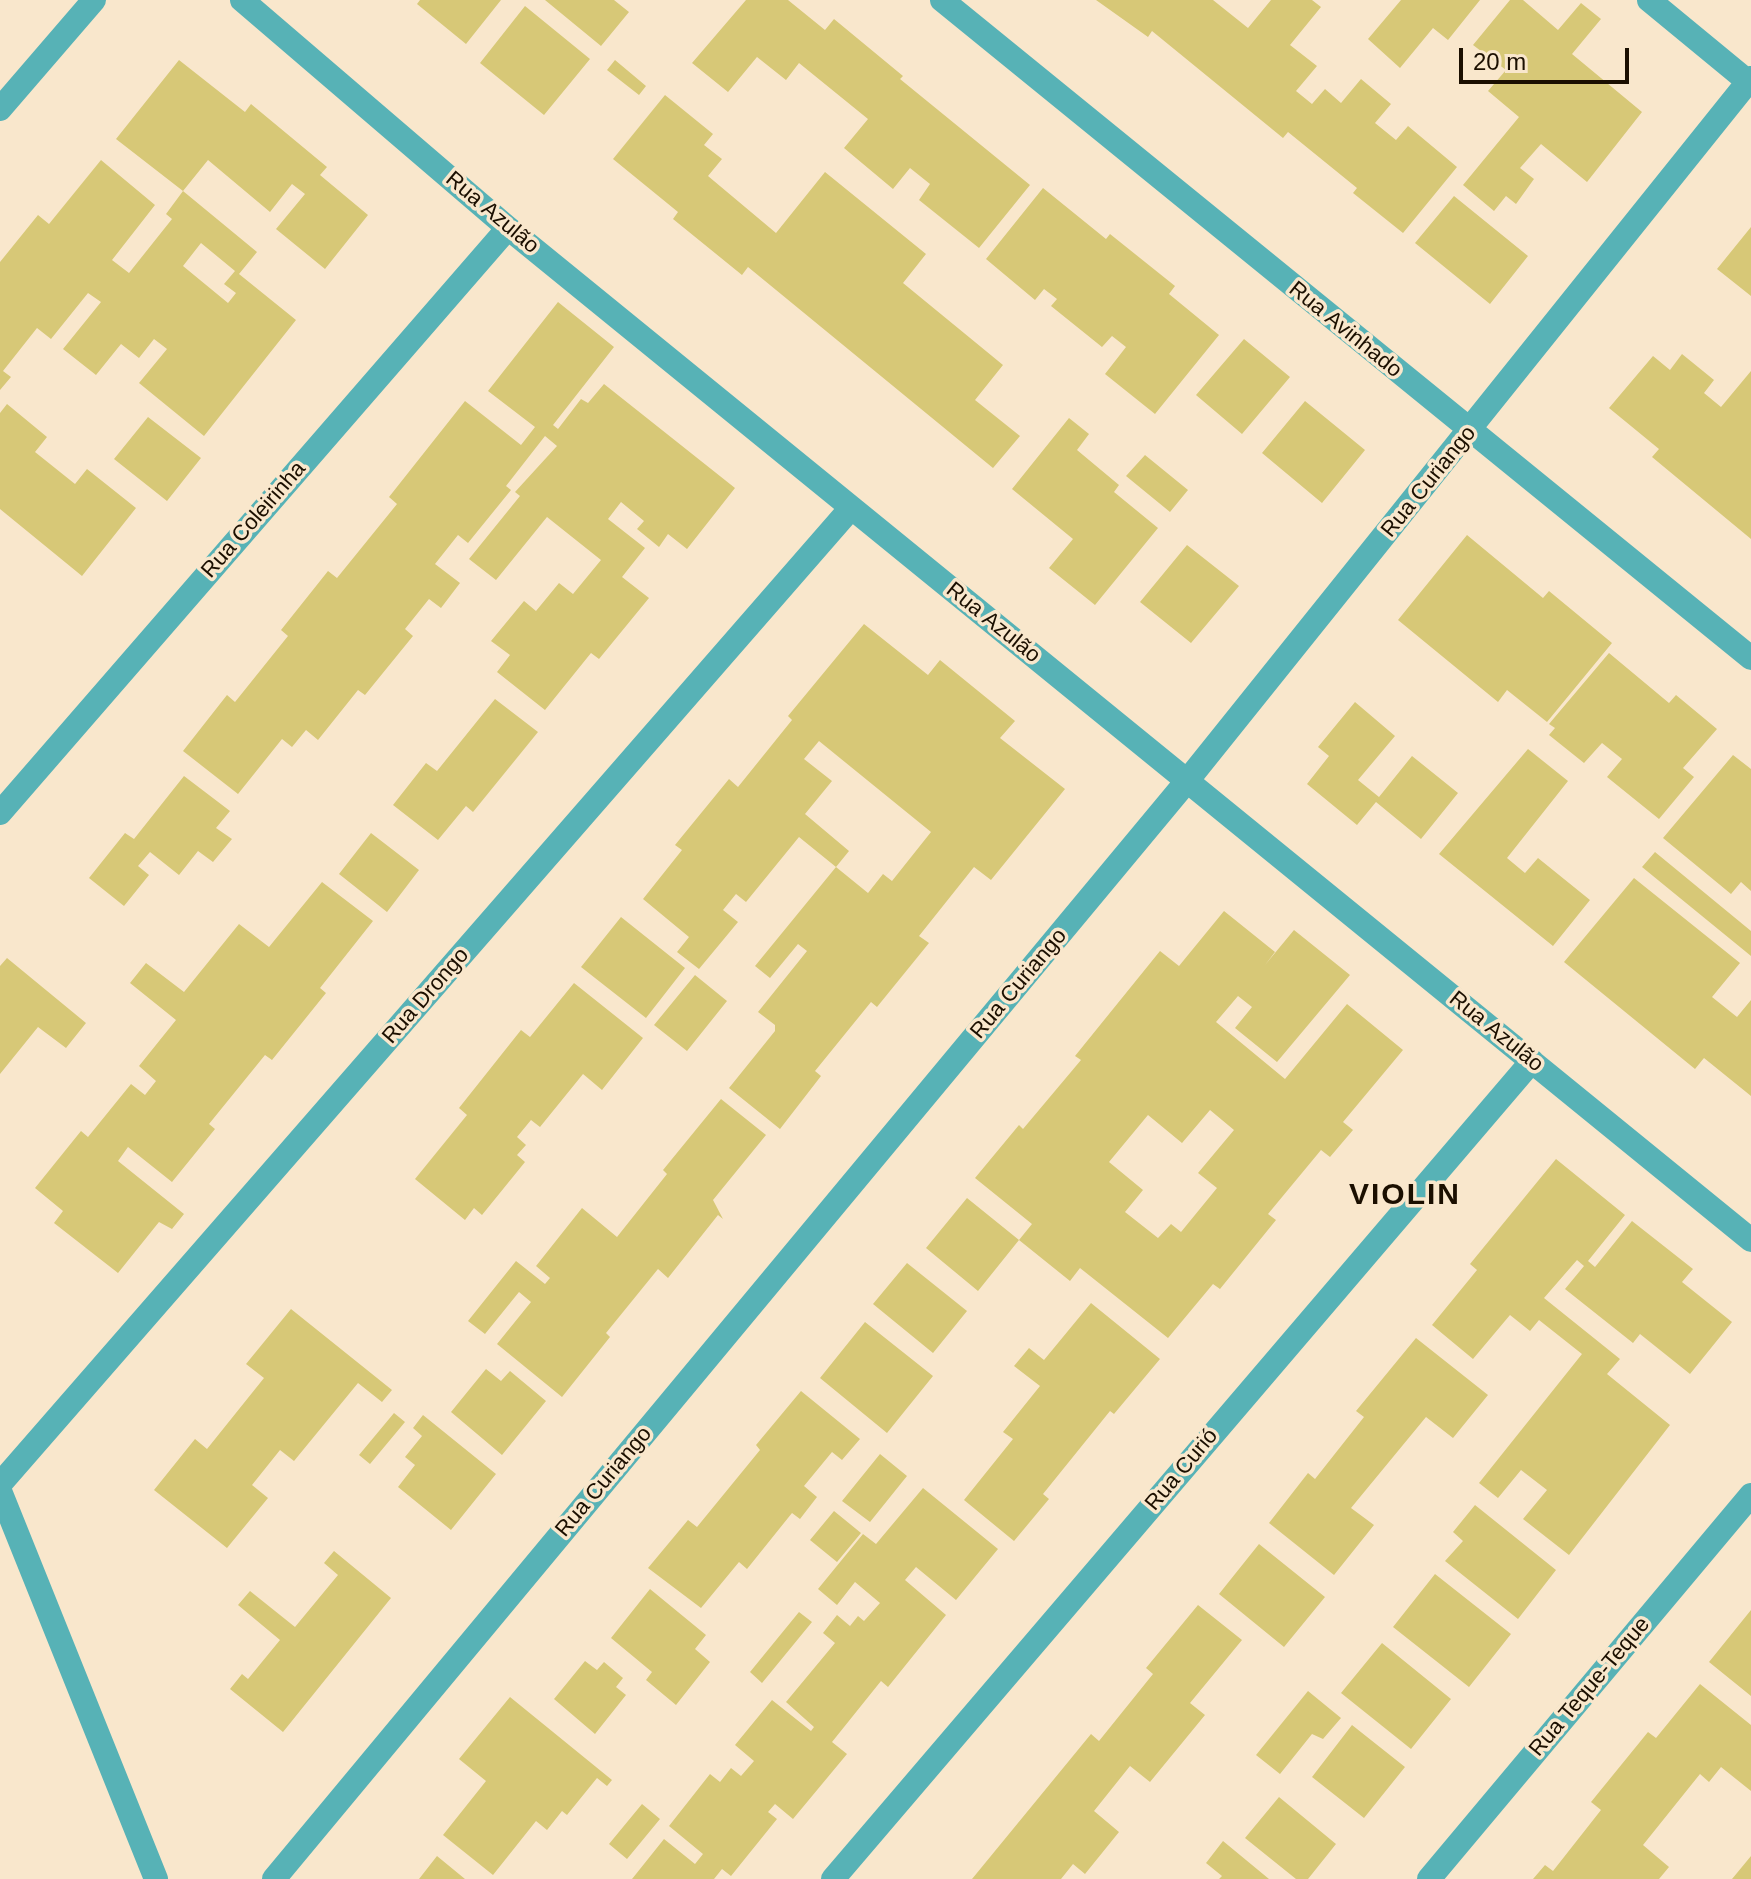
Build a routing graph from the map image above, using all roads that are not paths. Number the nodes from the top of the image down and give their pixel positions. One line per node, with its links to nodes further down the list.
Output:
1 (94, 0): 6 (street)
2 (242, 0): 7 (street, Rua Azulão)
3 (942, 0): 8 (street, Rua Avinhado)
4 (1649, 0): 5 (street)
5 (1750, 81): 8 (street, Rua Curiango)
6 (0, 109)
7 (508, 228): 9 (street, Rua Azulão); 12 (street, Rua Coleirinha)
8 (1470, 432): 10 (street, Rua Avinhado); 11 (street, Rua Curiango)
9 (851, 508): 11 (street, Rua Azulão); 15 (street, Rua Drongo)
10 (1751, 658)
11 (1187, 781): 13 (street, Rua Azulão); 19 (street, Rua Curiango)
12 (0, 813)
13 (1532, 1061): 14 (street, Rua Azulão); 20 (street, Rua Curió)
14 (1751, 1240)
15 (0, 1484)
16 (0, 1491): 18 (street)
17 (1751, 1495): 21 (street, Rua Teque-Teque)
18 (156, 1879)
19 (274, 1879)
20 (833, 1879)
21 (1429, 1879)

